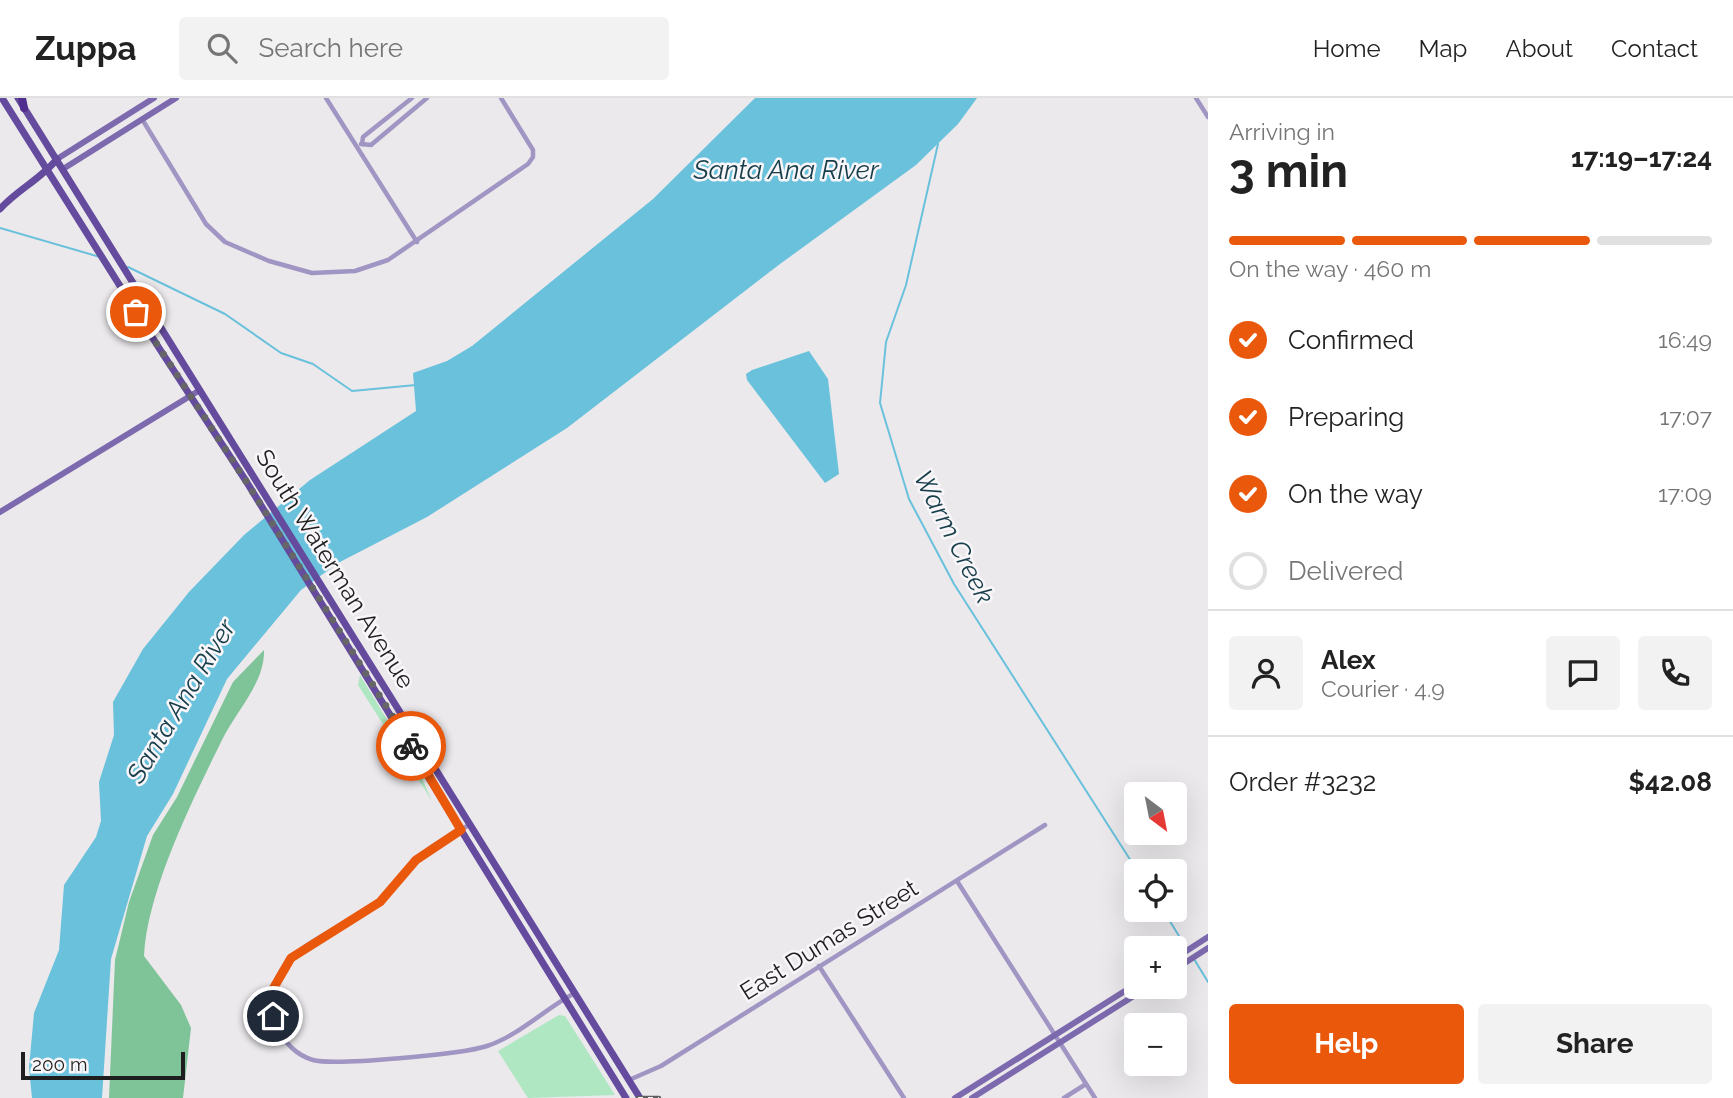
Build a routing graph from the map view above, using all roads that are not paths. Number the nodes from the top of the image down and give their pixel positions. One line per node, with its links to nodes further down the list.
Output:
1 (2, 98): 16 (main road, South Waterman Avenue)
2 (20, 98): 10 (highway)
3 (154, 98): 14 (main road)
4 (176, 98): 12 (main road)
5 (326, 98): 13 (street)
6 (412, 98): 13 (street)
7 (427, 98): 13 (street)
8 (501, 98): 18 (street)
9 (1196, 98): 11 (street)
10 (24, 108): 14 (main road, South Waterman Avenue)
11 (1208, 117)
12 (142, 119): 15 (main road); 18 (street)
13 (359, 146): 18 (street)
14 (57, 159): 15 (main road, South Waterman Avenue); 16 (main road)
15 (63, 169): 16 (main road); 19 (main road, South Waterman Avenue)
16 (48, 171): 17 (main road); 20 (main road, South Waterman Avenue)
17 (0, 209)
18 (417, 242)
19 (200, 390): 20 (main road); 21 (main road, South Waterman Avenue)
20 (190, 396): 21 (main road, South Waterman Avenue); 22 (main road)
21 (266, 505): 23 (main road, South Waterman Avenue)
22 (0, 512)
23 (354, 645): 25 (main road, South Waterman Avenue); 26 (main road, South Waterman Avenue)
24 (1045, 824): 27 (street, East Dumas Street)
25 (469, 825): 26 (street); 34 (main road, South Waterman Avenue)
26 (461, 830): 35 (main road, South Waterman Avenue); 35 (street)
27 (957, 881): 32 (street, East Dumas Street); 37 (street)
28 (1208, 937): 30 (main road)
29 (1208, 948): 31 (main road)
30 (1187, 951)
31 (1187, 961)
32 (819, 966): 39 (street, East Dumas Street); 43 (street)
33 (1124, 992): 37 (main road)
34 (573, 994): 35 (street); 39 (main road, South Waterman Avenue)
35 (564, 999): 41 (main road, South Waterman Avenue)
36 (1129, 999): 38 (main road)
37 (1055, 1035): 38 (street); 44 (main road)
38 (1060, 1043): 40 (street); 45 (main road)
39 (628, 1080): 42 (main road, South Waterman Avenue)
40 (1086, 1084): 46 (street); 47 (street)
41 (626, 1098)
42 (640, 1098)
43 (904, 1098)
44 (955, 1098)
45 (972, 1098)
46 (1064, 1098)
47 (1095, 1098)

